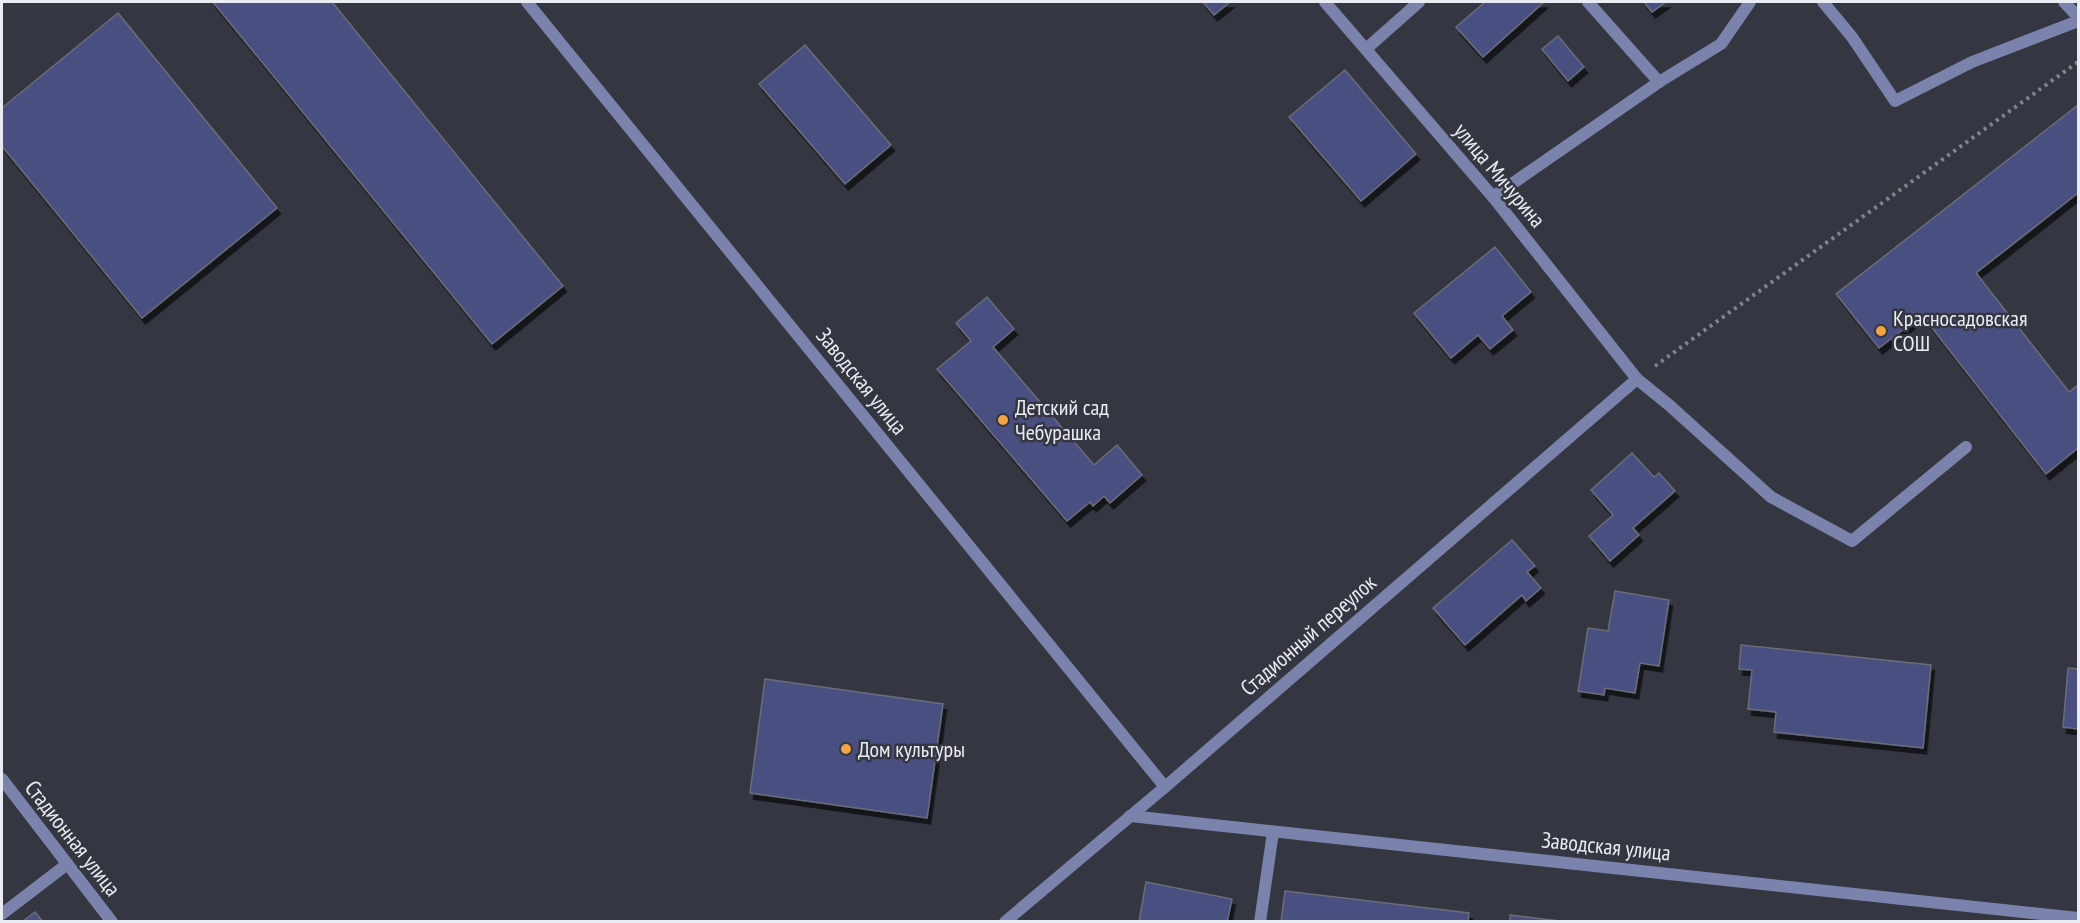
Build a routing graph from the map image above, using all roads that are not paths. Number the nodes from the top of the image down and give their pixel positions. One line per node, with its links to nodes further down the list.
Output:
1 (527, 2): 15 (street, Заводская улица)
2 (1325, 2): 9 (street, улица Мичурина)
3 (1419, 2): 9 (street)
4 (1588, 2): 10 (street)
5 (1750, 2): 10 (street)
6 (1823, 2): 8 (street)
7 (2064, 2): 8 (street)
8 (2079, 19)
9 (1366, 49): 11 (street, улица Мичурина)
10 (1659, 82): 11 (street)
11 (1493, 197): 12 (street, улица Мичурина)
12 (1637, 379): 13 (street, улица Мичурина); 15 (street, Стадионный переулок)
13 (1966, 447)
14 (2, 779): 18 (street, Стадионная улица)
15 (1165, 787): 16 (street, Стадионный переулок)
16 (1130, 816): 17 (street, Заводская улица); 22 (street, Стадионный переулок)
17 (1273, 832): 20 (street, Заводская улица); 23 (street)
18 (66, 865): 19 (street); 21 (street, Стадионная улица)
19 (2, 914)
20 (2079, 918)
21 (112, 921)
22 (1005, 921)
23 (1260, 921)

